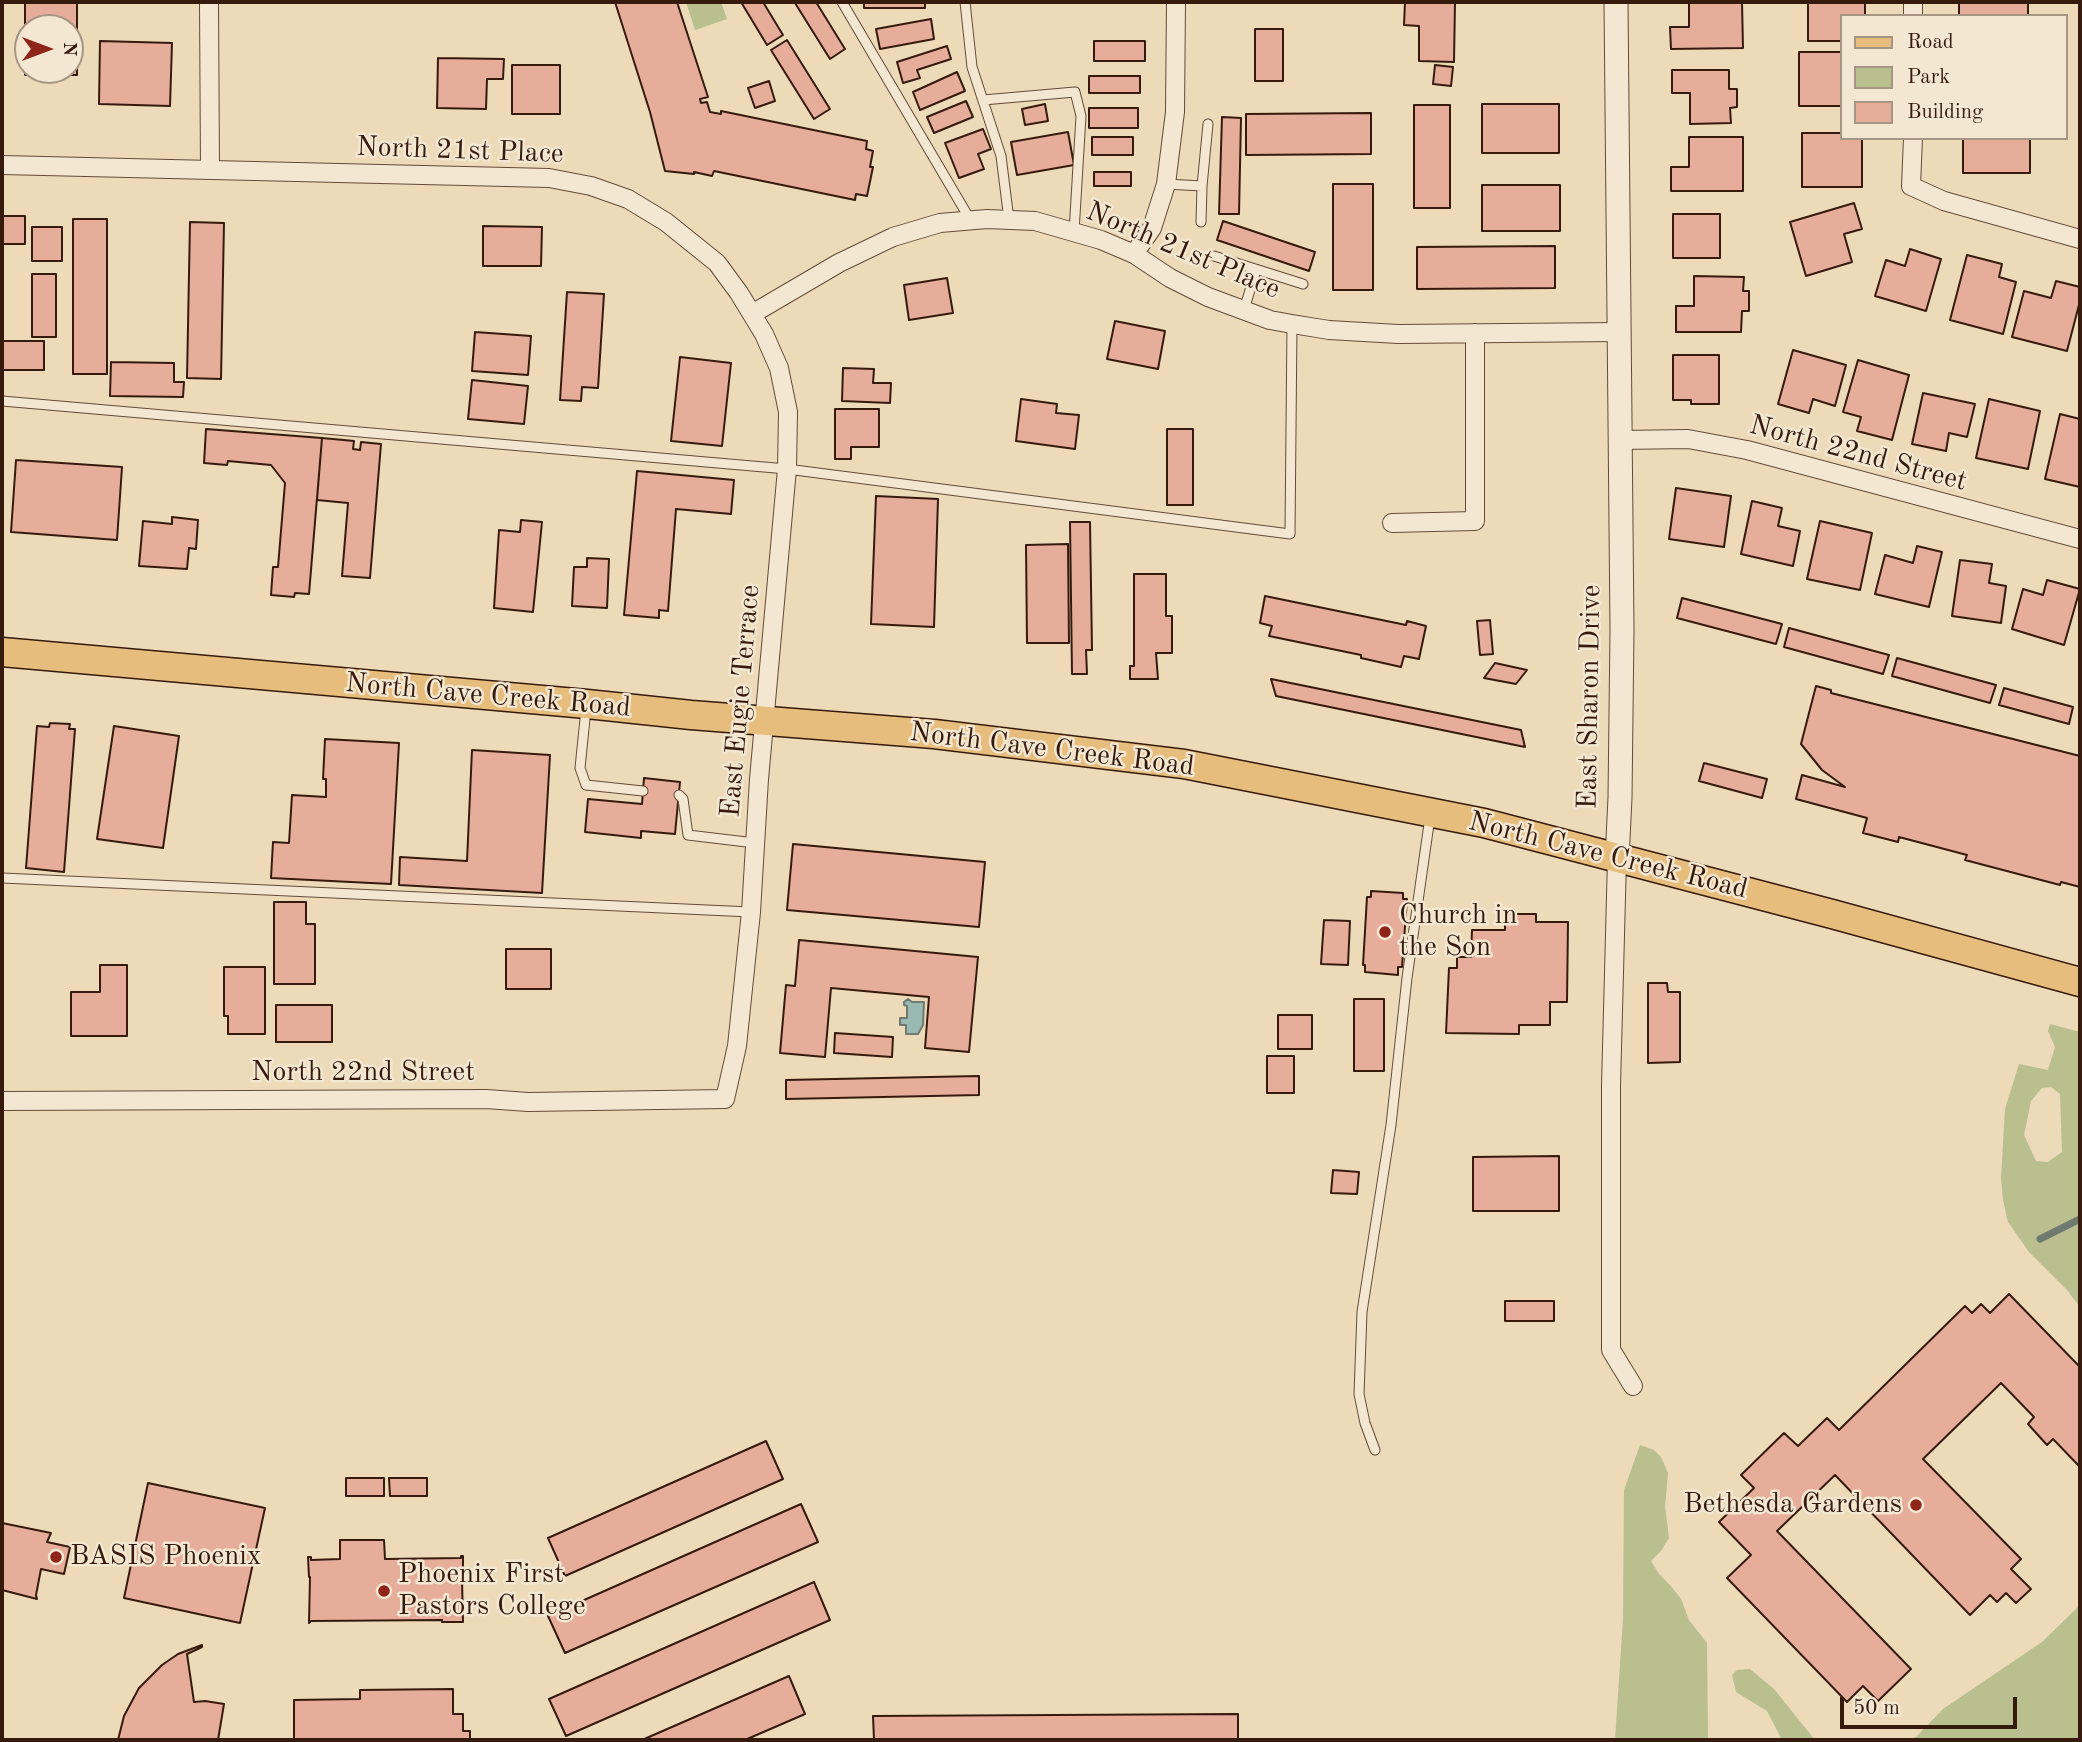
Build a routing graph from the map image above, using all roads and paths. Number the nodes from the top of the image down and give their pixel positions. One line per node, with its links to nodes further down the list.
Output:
1 (209, 2): 10 (street)
2 (842, 2): 13 (lane)
3 (965, 2): 6 (lane)
4 (1176, 2): 11 (street)
5 (1616, 2): 25 (street, East Sharon Drive)
6 (983, 100): 14 (lane); 16 (lane)
7 (1208, 124): 12 (lane)
8 (1913, 140): 17 (street)
9 (2, 165): 10 (street, North 21st Place)
10 (210, 170): 23 (street, North 21st Place)
11 (1166, 184): 12 (lane); 18 (street)
12 (1202, 186): 15 (lane)
13 (971, 220): 14 (street, North 21st Place); 23 (street, North 21st Place)
14 (1009, 220): 16 (street, North 21st Place)
15 (1201, 222)
16 (1074, 232): 18 (street, North 21st Place)
17 (2080, 239)
18 (1134, 254): 22 (street, North 21st Place)
19 (1214, 256): 20 (lane)
20 (1256, 270): 21 (lane); 22 (lane)
21 (1303, 284)
22 (1244, 310): 24 (street, North 21st Place)
23 (752, 314): 29 (street, East Eugie Terrace)
24 (1292, 324): 26 (street, North 21st Place); 29 (lane)
25 (1619, 332): 26 (street, North 21st Place); 28 (street, East Sharon Drive)
26 (1475, 333): 30 (street)
27 (2, 401): 29 (lane)
28 (1620, 440): 31 (street, North 22nd Street); 39 (street, East Sharon Drive)
29 (788, 469): 34 (street, East Eugie Terrace)
30 (1392, 523)
31 (2080, 539)
32 (2, 652): 33 (main road, North Cave Creek Road)
33 (587, 704): 34 (main road, North Cave Creek Road); 35 (lane)
34 (765, 720): 37 (main road, North Cave Creek Road); 38 (street, East Eugie Terrace)
35 (643, 791)
36 (679, 795): 38 (lane)
37 (1431, 812): 39 (main road, North Cave Creek Road); 46 (lane)
38 (755, 843): 41 (street, East Eugie Terrace)
39 (1617, 859): 42 (main road, North Cave Creek Road); 45 (street, East Sharon Drive)
40 (2, 878): 41 (lane)
41 (751, 912): 43 (street, East Eugie Terrace)
42 (2080, 982)
43 (725, 1099): 44 (street, North 22nd Street)
44 (2, 1101)
45 (1633, 1386)
46 (1375, 1450)

